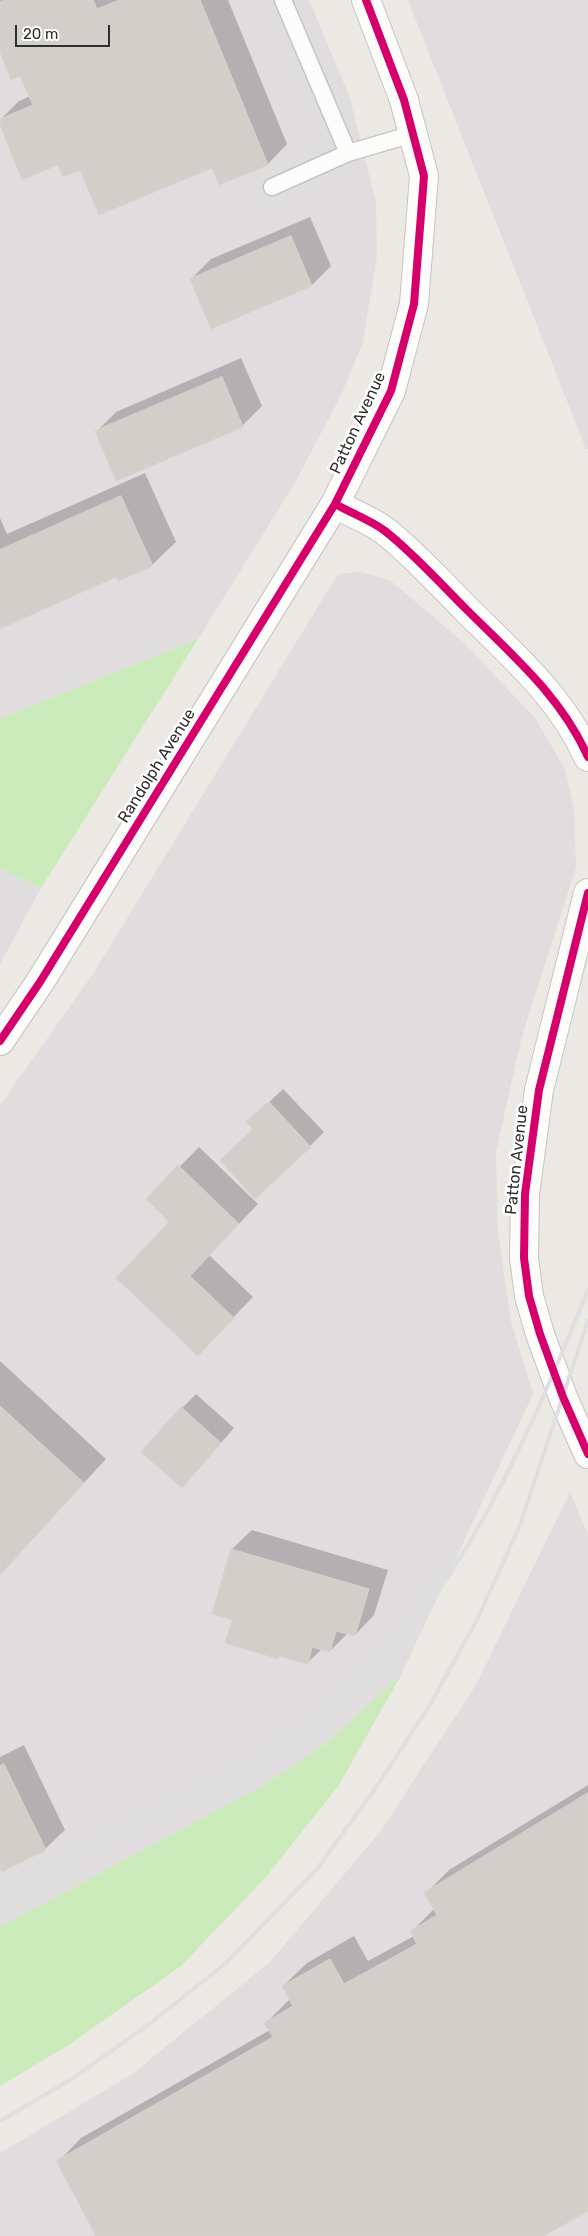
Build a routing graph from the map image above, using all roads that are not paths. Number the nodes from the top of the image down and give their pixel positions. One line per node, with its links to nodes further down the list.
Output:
1 (282, 0): 4 (lane)
2 (366, 0): 3 (street, Patton Avenue)
3 (413, 134): 4 (lane); 6 (street, Patton Avenue)
4 (348, 153): 5 (lane)
5 (272, 187)
6 (335, 504): 7 (street); 9 (street, Randolph Avenue)
7 (588, 757)
8 (588, 893): 10 (street, Patton Avenue)
9 (0, 1041)
10 (588, 1454)

